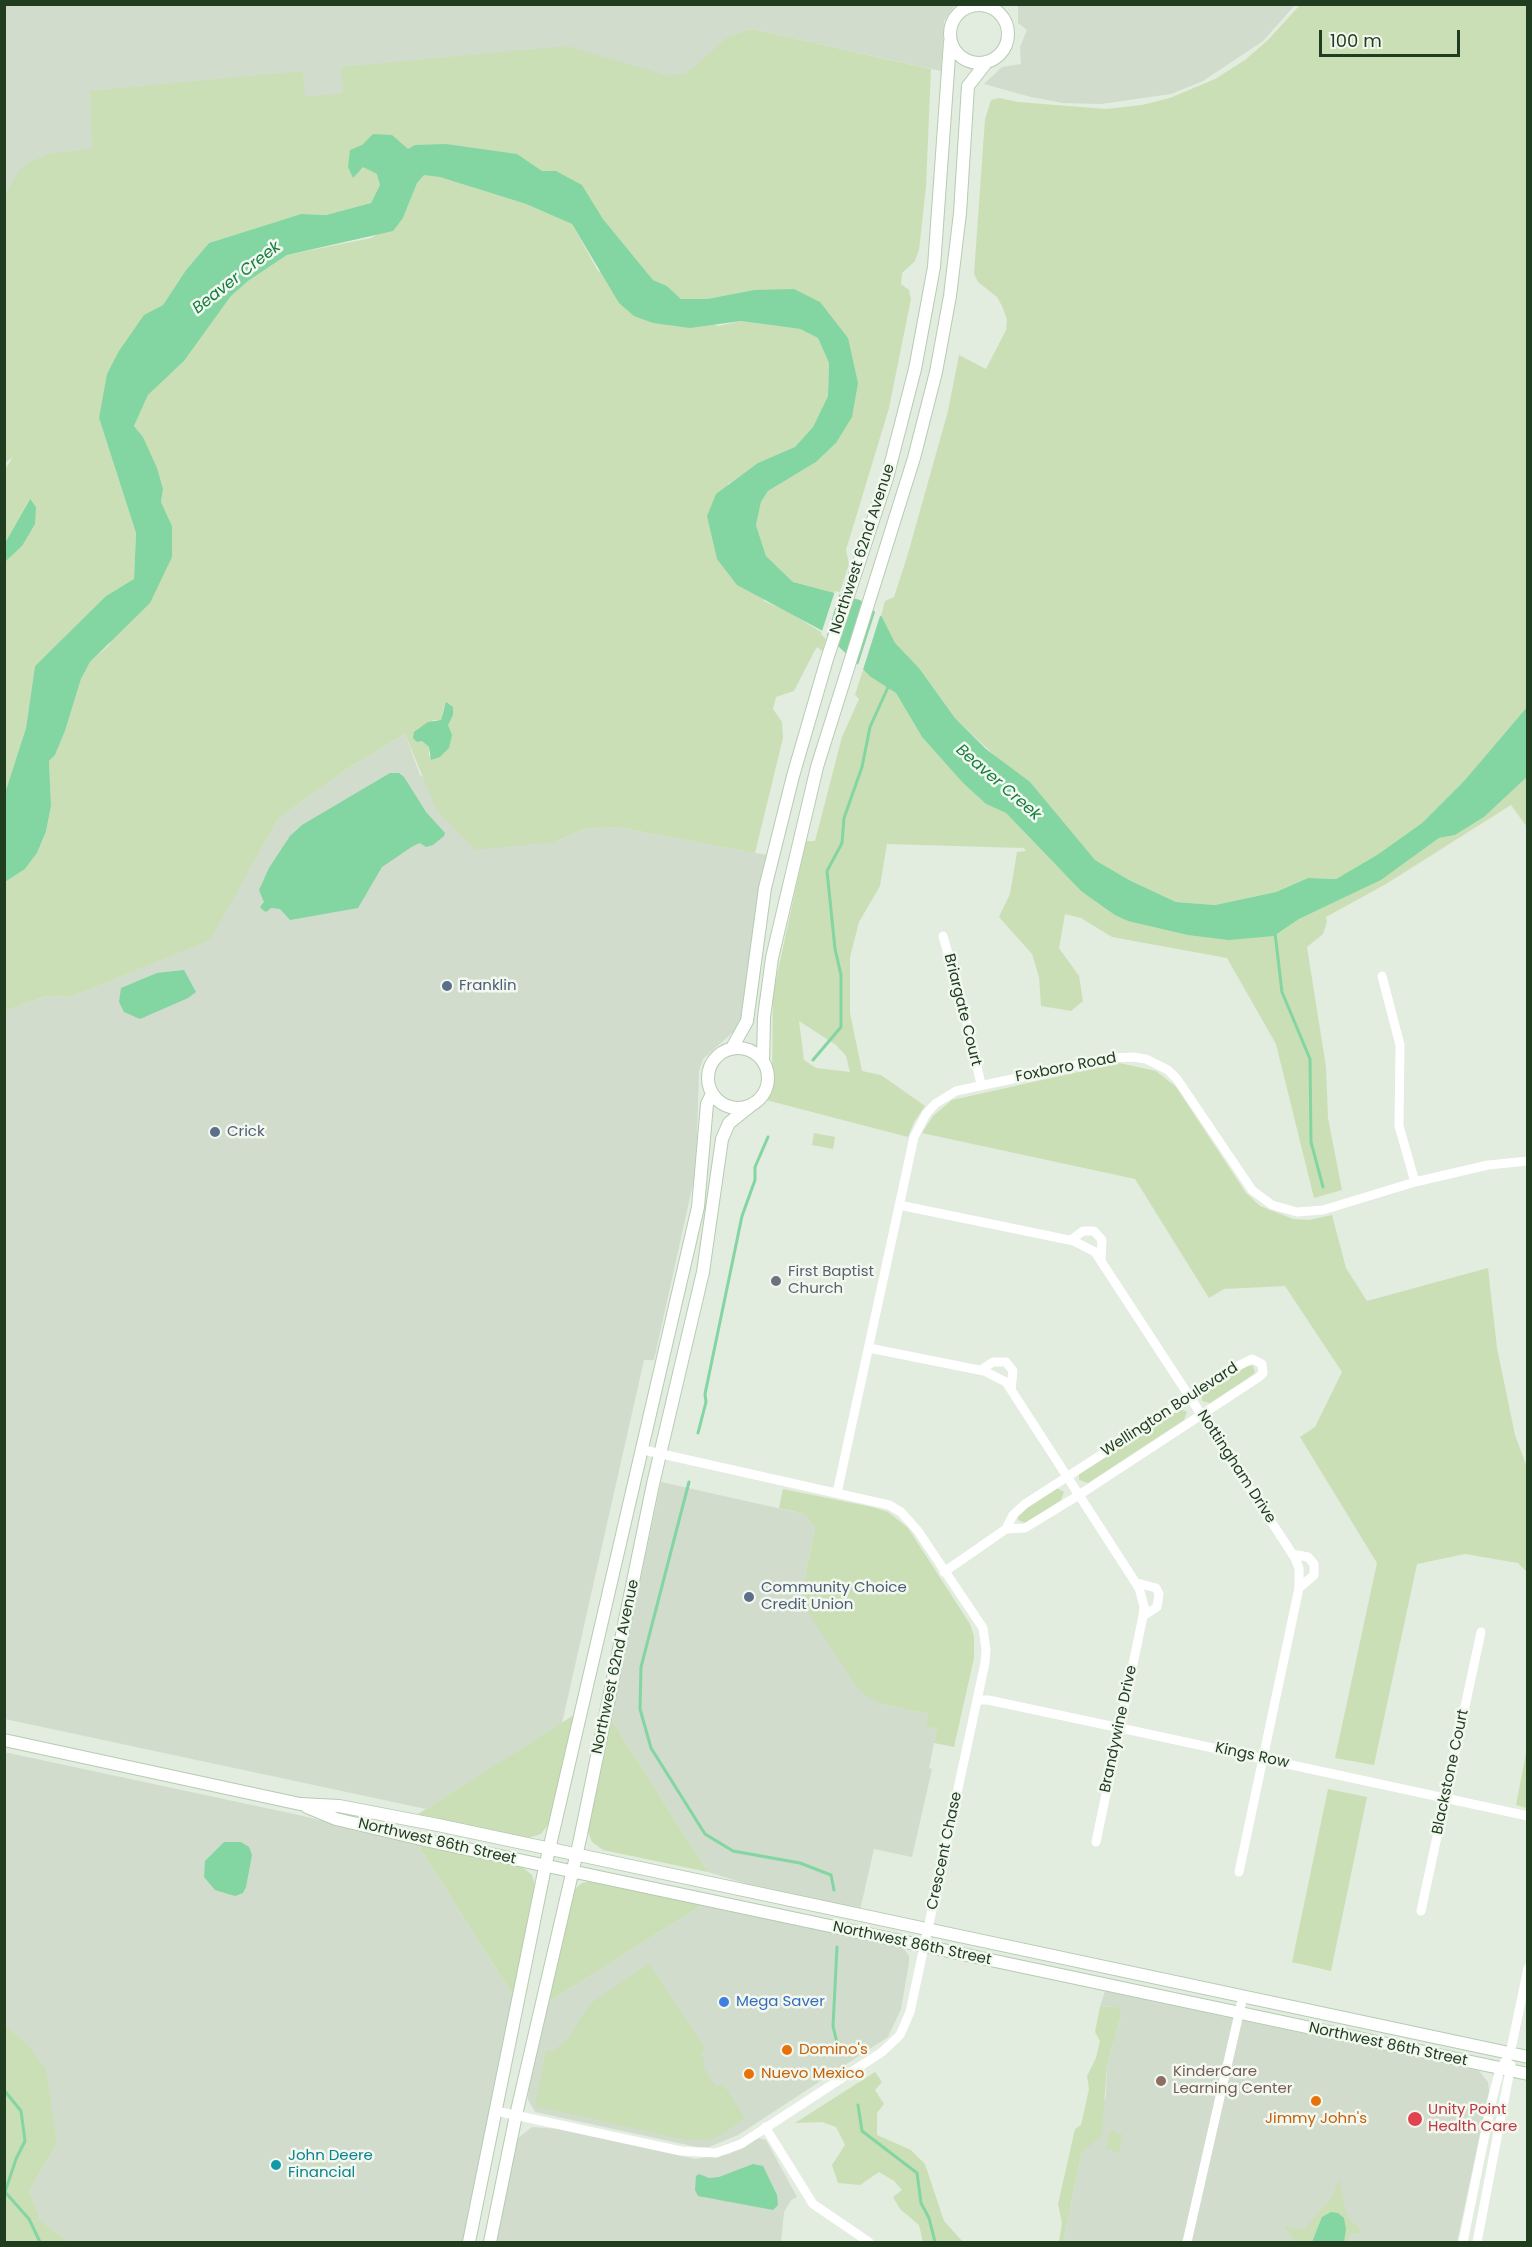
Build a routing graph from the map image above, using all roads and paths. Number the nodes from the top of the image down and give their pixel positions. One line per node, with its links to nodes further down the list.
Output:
1 (972, 5): 2 (street); 3 (street)
2 (1003, 10): 4 (street)
3 (950, 42): 4 (street); 7 (street, Northwest 62nd Avenue)
4 (986, 63): 8 (street, Northwest 62nd Avenue)
5 (943, 936): 9 (street, Briargate Court)
6 (1382, 976): 13 (street)
7 (732, 1048): 8 (street); 10 (street)
8 (763, 1061): 11 (street)
9 (981, 1084): 13 (street, Foxboro Road); 14 (street, Foxboro Road)
10 (712, 1094): 11 (street); 22 (street, Northwest 62nd Avenue)
11 (754, 1103): 23 (street, Northwest 62nd Avenue)
12 (1527, 1161): 13 (street, Foxboro Road)
13 (1415, 1182)
14 (899, 1205): 15 (street, Nottingham Drive); 17 (street, Foxboro Road)
15 (1071, 1240): 16 (street, Nottingham Drive); 16 (street, Nottingham Drive)
16 (1101, 1260): 20 (street, Nottingham Drive)
17 (869, 1348): 18 (street, Brandywine Drive); 25 (street, Foxboro Road)
18 (981, 1370): 19 (street, Brandywine Drive); 19 (street, Brandywine Drive)
19 (1011, 1390): 24 (street, Brandywine Drive)
20 (1190, 1396): 21 (street, Nottingham Drive); 21 (street, Wellington Boulevard); 24 (street, Wellington Boulevard)
21 (1202, 1414): 26 (street, Wellington Boulevard); 28 (street, Nottingham Drive)
22 (644, 1450): 23 (street, Crescent Chase); 42 (street, Northwest 62nd Avenue)
23 (660, 1453): 25 (street, Crescent Chase); 43 (street, Northwest 62nd Avenue)
24 (1068, 1476): 26 (street, Brandywine Drive); 27 (street, Wellington Boulevard)
25 (837, 1493): 29 (street, Crescent Chase)
26 (1079, 1495): 27 (street, Wellington Boulevard); 30 (street, Brandywine Drive)
27 (1006, 1529): 29 (street, Wellington Boulevard)
28 (1292, 1554): 31 (street, Nottingham Drive); 31 (street, Nottingham Drive)
29 (944, 1572): 34 (street, Crescent Chase)
30 (1137, 1583): 32 (street, Brandywine Drive); 32 (street, Brandywine Drive)
31 (1299, 1588): 37 (street, Nottingham Drive)
32 (1143, 1616): 35 (street, Brandywine Drive)
33 (1481, 1632): 38 (street, Blackstone Court)
34 (977, 1700): 35 (street, Kings Row); 48 (street, Crescent Chase)
35 (1119, 1727): 37 (street, Kings Row); 41 (street, Brandywine Drive)
36 (4, 1740): 39 (street, Northwest 86th Street)
37 (1263, 1759): 38 (street, Kings Row); 46 (street, Nottingham Drive)
38 (1446, 1798): 40 (street, Kings Row); 47 (street, Blackstone Court)
39 (300, 1804): 42 (street, Northwest 86th Street); 44 (street, Northwest 86th Street)
40 (1527, 1816)
41 (1096, 1842)
42 (549, 1849): 43 (street, Northwest 86th Street); 44 (street, Northwest 62nd Avenue)
43 (576, 1855): 45 (street, Northwest 62nd Avenue); 48 (street, Northwest 86th Street)
44 (545, 1866): 45 (street, Northwest 86th Street); 57 (street, Northwest 62nd Avenue)
45 (573, 1872): 49 (street, Northwest 86th Street); 58 (street, Northwest 62nd Avenue)
46 (1239, 1872)
47 (1421, 1911)
48 (928, 1931): 49 (street, Crescent Chase); 51 (street, Northwest 86th Street)
49 (925, 1947): 52 (street, Northwest 86th Street); 59 (street, Crescent Chase)
50 (1527, 1968): 53 (street)
51 (1243, 1996): 52 (street); 53 (street, Northwest 86th Street)
52 (1239, 2013): 55 (street, Northwest 86th Street); 63 (street)
53 (1510, 2054): 54 (street, Northwest 86th Street); 55 (street)
54 (1527, 2057)
55 (1506, 2070): 56 (street, Northwest 86th Street); 64 (street); 65 (street)
56 (1527, 2074)
57 (496, 2111): 58 (street, Crescent Chase); 60 (street, Northwest 62nd Avenue)
58 (516, 2115): 59 (street, Crescent Chase); 61 (street, Northwest 62nd Avenue)
59 (765, 2127): 62 (street)
60 (469, 2242)
61 (490, 2242)
62 (868, 2242)
63 (1187, 2242)
64 (1462, 2242)
65 (1477, 2242)

